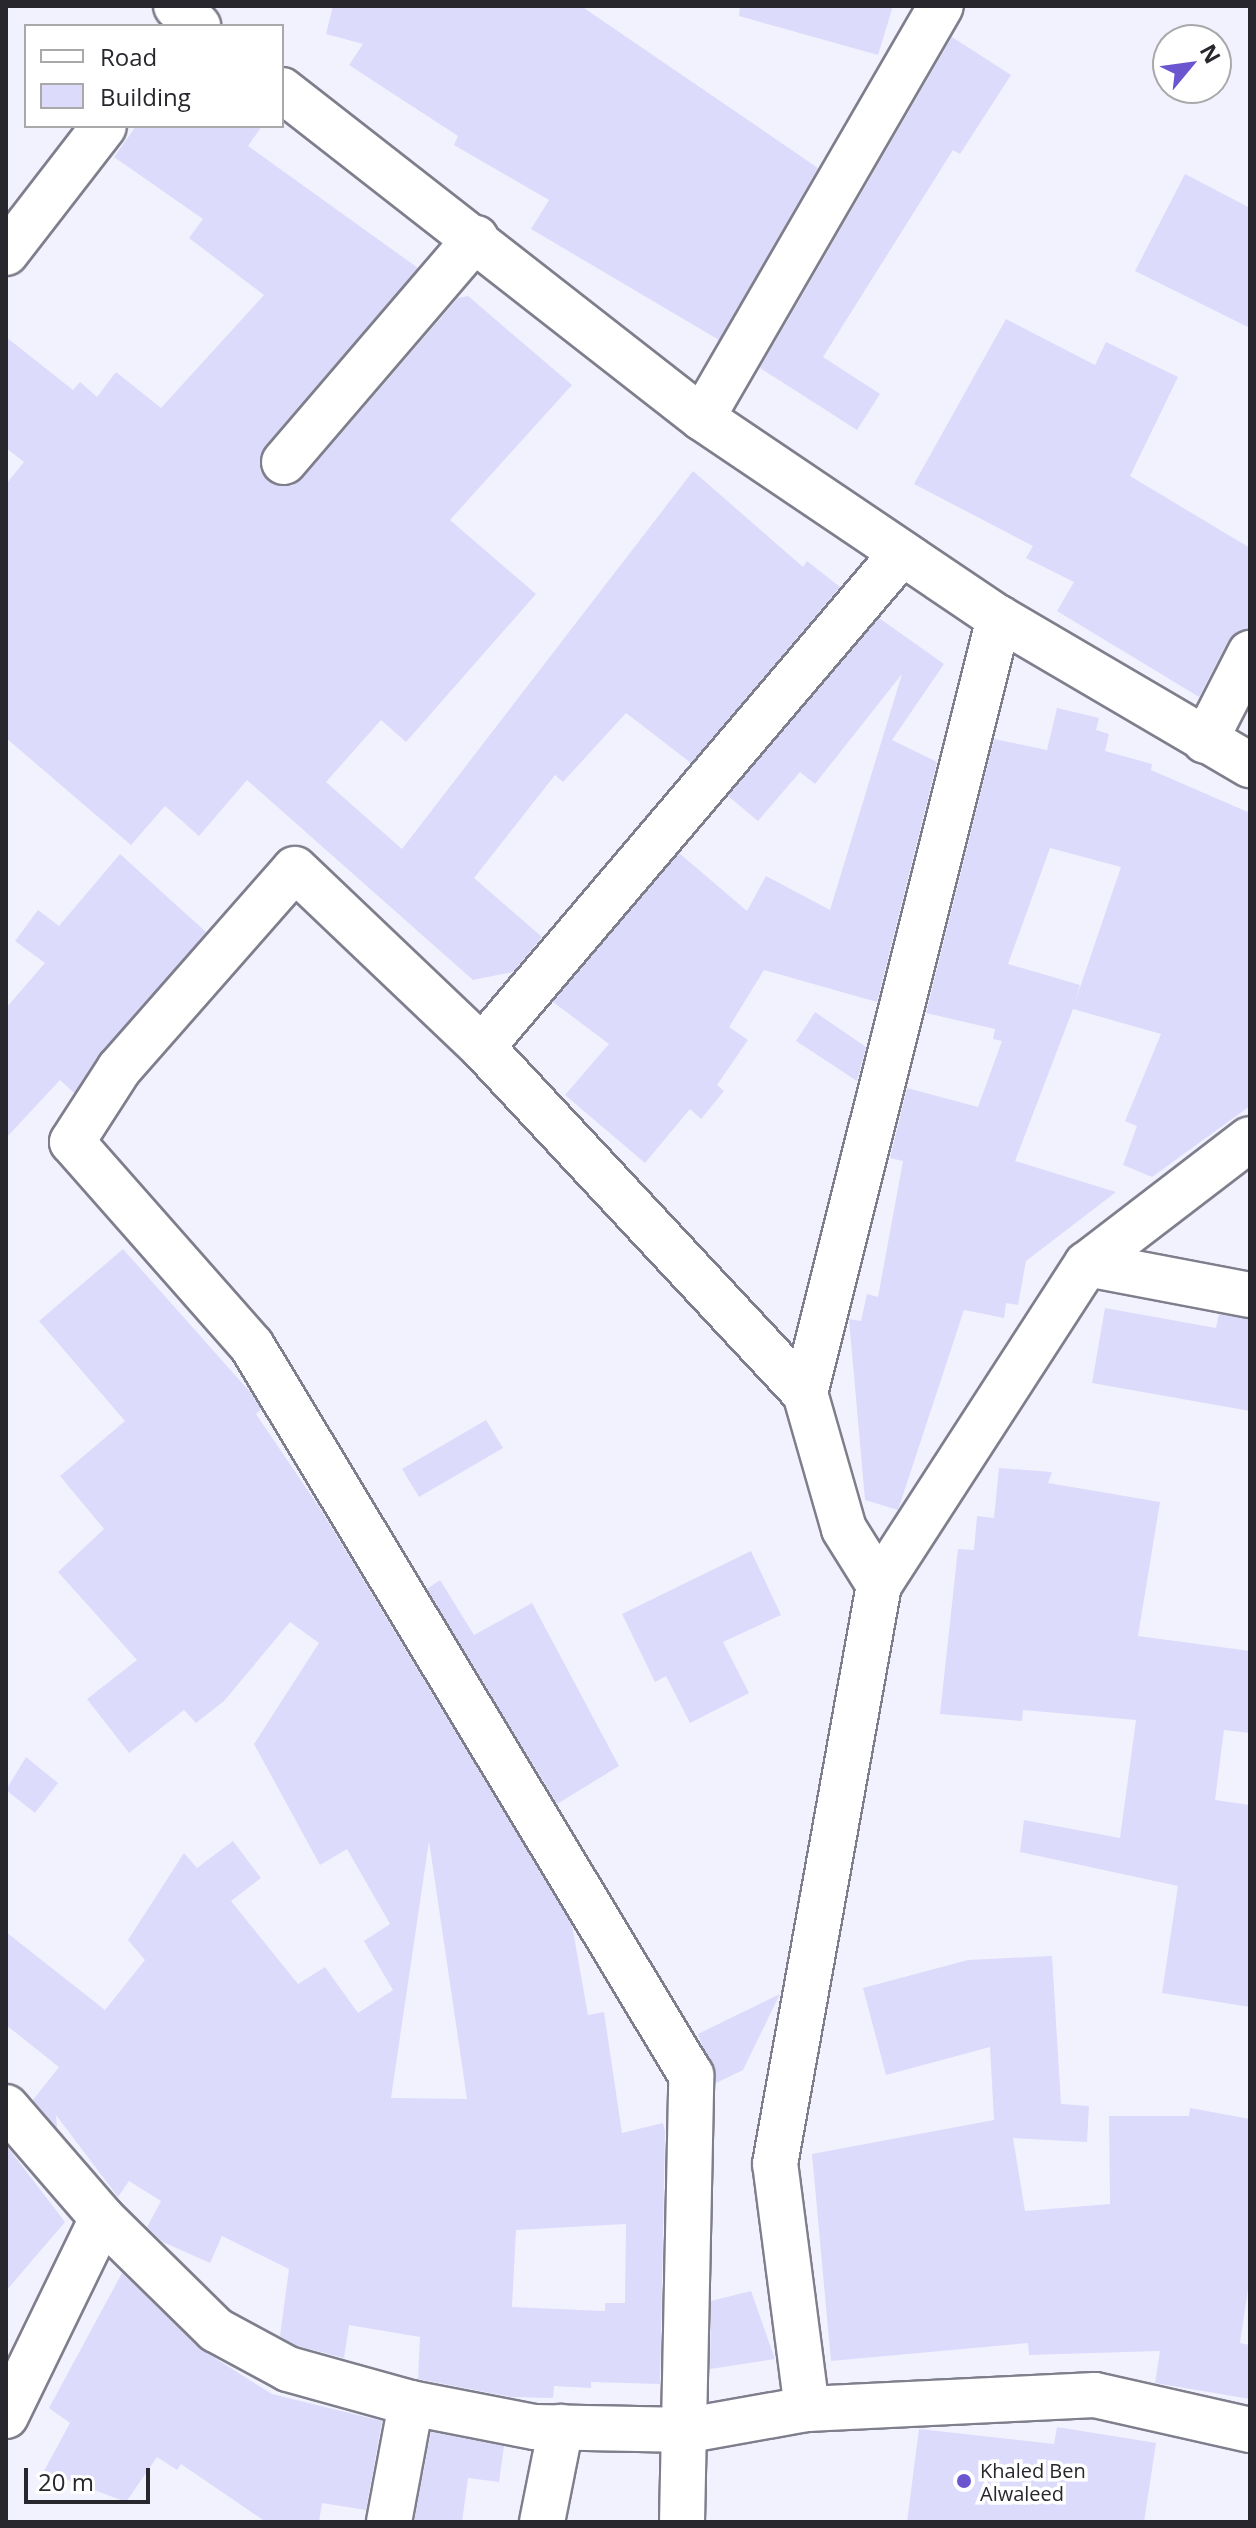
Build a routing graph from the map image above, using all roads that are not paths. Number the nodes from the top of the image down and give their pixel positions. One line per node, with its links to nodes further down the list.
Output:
1 (941, 6): 6 (street)
2 (284, 92): 4 (street)
3 (102, 128): 5 (street)
4 (476, 238): 6 (street); 7 (street)
5 (6, 253)
6 (702, 418): 8 (street)
7 (284, 462)
8 (902, 553): 9 (street); 13 (street)
9 (999, 618): 11 (street); 17 (street)
10 (1250, 653): 11 (street)
11 (1205, 741): 12 (street)
12 (1250, 765)
13 (482, 1047): 17 (street); 25 (street)
14 (1250, 1139): 15 (street)
15 (1087, 1264): 16 (street); 18 (street)
16 (1250, 1295)
17 (805, 1393): 18 (street)
18 (879, 1585): 22 (street)
19 (6, 2107): 20 (street)
20 (102, 2218): 21 (street); 23 (street)
21 (411, 2403): 24 (street); 27 (street)
22 (807, 2409): 25 (street); 26 (street)
23 (6, 2416)
24 (561, 2427): 25 (street); 28 (street)
25 (689, 2430): 29 (street)
26 (1250, 2430)
27 (389, 2522)
28 (542, 2522)
29 (682, 2522)

